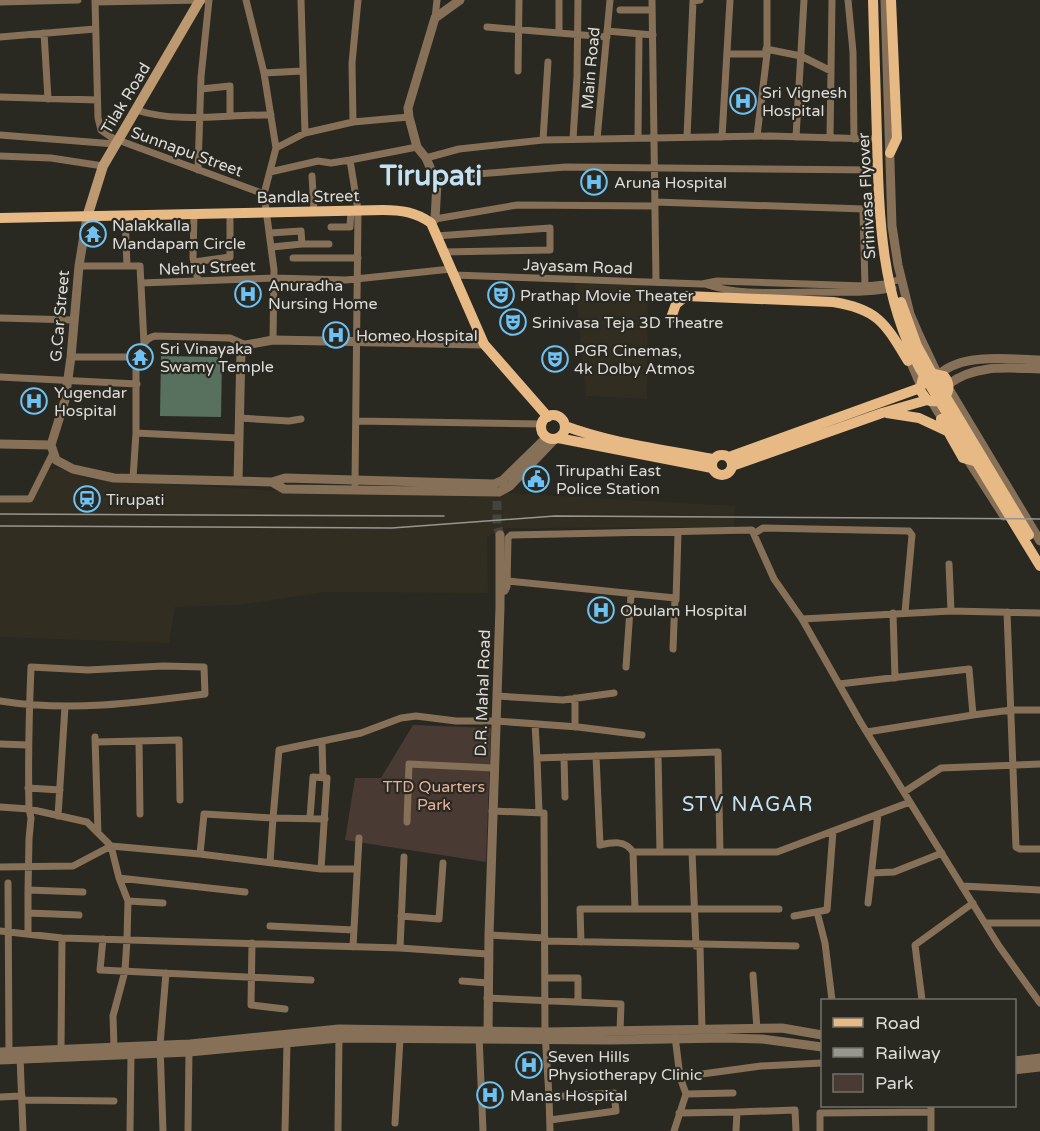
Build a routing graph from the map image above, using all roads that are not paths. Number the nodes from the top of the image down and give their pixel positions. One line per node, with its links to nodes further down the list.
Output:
1 (78, 0): 27 (street)
2 (194, 0): 3 (street); 26 (street); 73 (main road, Tilak Road)
3 (200, 0): 4 (street); 53 (main road, Tilak Road)
4 (208, 0): 49 (street)
5 (246, 0): 48 (street)
6 (301, 0): 45 (street)
7 (358, 0): 58 (street)
8 (437, 0): 30 (street)
9 (460, 0): 30 (street)
10 (519, 0): 33 (street)
11 (559, 0): 35 (street)
12 (578, 0): 38 (street)
13 (610, 0): 36 (street, Main Road)
14 (652, 0): 29 (street)
15 (700, 0): 63 (street)
16 (730, 0): 42 (street)
17 (767, 0): 41 (street)
18 (804, 0): 43 (street)
19 (832, 0): 47 (street)
20 (848, 0): 70 (street)
21 (866, 0): 71 (main road)
22 (872, 0): 88 (street); 154 (main road, Srinivasa Flyover)
23 (880, 0): 164 (main road, Srinivasa Flyover)
24 (885, 0): 76 (street)
25 (891, 0): 76 (main road)
26 (95, 1): 32 (street)
27 (0, 2)
28 (620, 10): 29 (street)
29 (652, 10): 39 (street)
30 (435, 18): 57 (street)
31 (487, 27): 33 (street)
32 (95, 29): 34 (street); 52 (street)
33 (518, 30): 35 (street); 46 (street)
34 (44, 33): 40 (street); 51 (street)
35 (559, 33): 38 (street)
36 (607, 34): 37 (street); 38 (street); 69 (street, Main Road)
37 (639, 34): 39 (street); 65 (street)
38 (577, 35): 68 (street)
39 (653, 35): 66 (street)
40 (0, 36)
41 (766, 52): 42 (street); 43 (street); 62 (street)
42 (727, 54): 61 (street)
43 (801, 56): 47 (street); 64 (street)
44 (548, 62): 72 (street)
45 (302, 71): 48 (street); 59 (street)
46 (518, 71)
47 (831, 71): 67 (street)
48 (264, 73): 54 (street)
49 (201, 89): 55 (street); 56 (street)
50 (0, 97): 51 (street)
51 (48, 99): 52 (street)
52 (97, 100): 73 (street)
53 (136, 110): 56 (street); 73 (main road, Tilak Road)
54 (271, 115): 55 (street); 75 (street)
55 (230, 116): 56 (street)
56 (200, 117): 82 (street)
57 (409, 117): 58 (street); 74 (street)
58 (353, 122): 59 (street)
59 (305, 133): 75 (street)
60 (0, 135): 73 (street, Sunnapu Street)
61 (722, 136): 62 (street); 63 (street)
62 (756, 136): 64 (street)
63 (687, 137): 66 (street)
64 (796, 137): 67 (street)
65 (638, 138): 66 (street); 69 (street)
66 (653, 138): 81 (street)
67 (830, 138): 70 (street)
68 (573, 139): 69 (street); 72 (street)
69 (597, 139)
70 (854, 139): 71 (street)
71 (872, 139): 83 (main road)
72 (543, 140): 78 (street)
73 (114, 141): 80 (main road, Tilak Road); 82 (street, Sunnapu Street)
74 (417, 147): 78 (street); 79 (street)
75 (276, 148): 84 (street)
76 (890, 153): 118 (street)
77 (0, 156): 80 (street)
78 (426, 158): 86 (street)
79 (350, 160): 84 (street); 91 (street)
80 (101, 165): 98 (main road, Tilak Road)
81 (655, 168): 83 (street); 86 (street); 89 (street)
82 (198, 170): 87 (street, Sunnapu Street)
83 (873, 170): 88 (main road)
84 (270, 172): 87 (street)
85 (312, 176): 93 (street)
86 (437, 183): 99 (street)
87 (264, 194): 92 (street)
88 (874, 202): 90 (street); 121 (street)
89 (655, 204): 90 (street); 99 (street); 116 (street)
90 (864, 209): 120 (street)
91 (355, 210): 93 (main road, Bandla Street); 99 (main road, Bandla Street); 100 (street); 108 (street)
92 (268, 211): 93 (main road, Bandla Street); 94 (main road, Bandla Street); 101 (street)
93 (314, 211)
94 (230, 213): 95 (main road, Bandla Street); 109 (street)
95 (194, 214): 96 (main road, Bandla Street); 109 (street)
96 (125, 215): 98 (main road, Bandla Street); 111 (street)
97 (0, 218): 98 (main road, Bandla Street)
98 (85, 219): 110 (street, G.Car Street)
99 (433, 221): 102 (main road)
100 (331, 227)
101 (270, 233): 103 (street); 105 (street)
102 (436, 236): 106 (main road); 106 (street)
103 (302, 244): 104 (street); 105 (street)
104 (329, 244)
105 (272, 247): 113 (street)
106 (443, 252): 112 (main road)
107 (293, 258): 108 (street)
108 (358, 258): 114 (street)
109 (194, 262): 115 (street)
110 (79, 266): 111 (street); 124 (street, G.Car Street)
111 (127, 266): 117 (street, Nehru Street)
112 (452, 272): 114 (street, Jayasam Road); 116 (street, Jayasam Road); 128 (main road)
113 (275, 278): 114 (street, Nehru Street); 115 (street, Nehru Street); 125 (street)
114 (358, 278): 126 (street)
115 (198, 281): 117 (street, Nehru Street)
116 (656, 281): 119 (street, Jayasam Road)
117 (141, 283): 127 (street, Nehru Street)
118 (902, 283): 121 (street, Jayasam Road); 134 (street)
119 (702, 284): 120 (street, Jayasam Road); 121 (street, Jayasam Road)
120 (865, 286): 121 (street, Jayasam Road)
121 (886, 287): 138 (street)
122 (0, 318): 124 (street)
123 (671, 318): 154 (main road)
124 (74, 321): 130 (street, G.Car Street)
125 (273, 340): 126 (street); 129 (street)
126 (358, 341): 128 (street); 144 (street)
127 (144, 343): 129 (street); 131 (street)
128 (484, 344): 145 (main road)
129 (246, 345): 142 (street)
130 (71, 357): 131 (street); 136 (street, G.Car Street)
131 (136, 357): 137 (street)
132 (1040, 360): 134 (street)
133 (1040, 369): 139 (street)
134 (939, 373): 138 (main road); 139 (main road)
135 (0, 377): 136 (street)
136 (67, 382): 137 (street); 152 (street, G.Car Street)
137 (137, 384): 147 (street)
138 (920, 386): 140 (main road); 153 (main road)
139 (949, 386): 140 (main road); 163 (street)
140 (930, 401): 141 (main road); 148 (street)
141 (882, 412): 148 (main road); 153 (main road)
142 (239, 418): 143 (street); 149 (street)
143 (301, 419)
144 (357, 421): 145 (street); 158 (street)
145 (545, 421): 146 (main road); 150 (main road)
146 (565, 426): 150 (main road); 155 (main road)
147 (136, 433): 149 (street); 156 (street)
148 (952, 434): 167 (street)
149 (238, 438): 157 (street)
150 (553, 438): 155 (main road); 158 (street); 158 (street)
151 (0, 444): 152 (street)
152 (52, 449): 156 (street); 159 (street)
153 (730, 461): 155 (main road); 155 (main road)
154 (974, 461): 166 (main road, Srinivasa Flyover)
155 (713, 463)
156 (133, 478): 157 (street)
157 (238, 481): 158 (street)
158 (355, 485)
159 (0, 499)
160 (755, 532): 161 (street); 173 (street); 177 (street)
161 (678, 533): 168 (street); 171 (street)
162 (500, 535): 169 (street, D.R. Mahal Road)
163 (1040, 542)
164 (1040, 553)
165 (949, 564): 172 (street)
166 (1040, 566)
167 (1040, 574)
168 (508, 581): 169 (street); 170 (street)
169 (500, 593): 183 (street, D.R. Mahal Road)
170 (631, 594): 171 (street); 179 (street)
171 (676, 600): 178 (street)
172 (951, 611): 173 (street); 174 (street)
173 (905, 612): 175 (street)
174 (1006, 612): 176 (street); 188 (street)
175 (893, 613): 177 (street); 180 (street)
176 (1040, 613)
177 (802, 619): 181 (street)
178 (673, 648)
179 (626, 668)
180 (895, 678): 181 (street); 190 (street)
181 (839, 684): 194 (street)
182 (614, 693): 184 (street)
183 (497, 696): 184 (street); 191 (street, D.R. Mahal Road)
184 (575, 698): 193 (street)
185 (0, 701): 186 (street)
186 (30, 706): 187 (street); 187 (street); 199 (street)
187 (65, 707): 209 (street)
188 (1011, 710): 189 (street); 190 (street); 204 (street)
189 (1040, 710)
190 (973, 715): 194 (street)
191 (496, 721): 192 (street); 197 (street); 206 (street, D.R. Mahal Road)
192 (535, 724): 193 (street); 203 (street)
193 (575, 727): 195 (street)
194 (867, 732): 210 (street)
195 (642, 735)
196 (139, 741): 212 (street); 218 (street); 226 (street)
197 (322, 742): 207 (street); 221 (street)
198 (0, 744): 199 (street)
199 (28, 745): 208 (street)
200 (658, 754): 201 (street); 231 (street); 233 (street)
201 (596, 756): 202 (street); 230 (street)
202 (564, 757): 203 (street); 211 (street)
203 (537, 759): 217 (street)
204 (1013, 764): 205 (street); 210 (street); 229 (street)
205 (1040, 764)
206 (494, 768): 216 (street, D.R. Mahal Road); 224 (street)
207 (323, 778): 222 (street); 223 (street)
208 (28, 788): 209 (street); 215 (street)
209 (60, 790): 220 (street)
210 (904, 792): 213 (street)
211 (565, 796)
212 (180, 800)
213 (910, 802): 219 (street); 234 (street)
214 (0, 807): 215 (street)
215 (29, 809): 220 (street); 241 (street)
216 (492, 811): 217 (street); 271 (street, D.R. Mahal Road)
217 (539, 813): 275 (street)
218 (140, 814)
219 (878, 814): 225 (street); 244 (street)
220 (58, 816): 226 (street)
221 (273, 818): 222 (street); 236 (street); 238 (street)
222 (310, 818): 223 (street)
223 (326, 819): 243 (street)
224 (406, 822)
225 (833, 831): 233 (street); 259 (street)
226 (99, 833): 228 (street)
227 (359, 838): 242 (street)
228 (111, 846): 236 (street); 241 (street); 245 (street)
229 (1040, 851): 235 (street)
230 (633, 852): 231 (street); 256 (street)
231 (660, 852): 232 (street)
232 (692, 852): 233 (street); 257 (street)
233 (720, 852)
234 (942, 853): 244 (street); 247 (street)
235 (1016, 853)
236 (200, 854): 238 (street)
237 (404, 857): 262 (street)
238 (270, 862): 243 (street)
239 (443, 863): 262 (street)
240 (0, 867): 241 (street)
241 (28, 867): 248 (street)
242 (357, 868): 243 (street); 267 (street)
243 (321, 869)
244 (872, 873): 254 (street)
245 (119, 878): 251 (street); 252 (street)
246 (8, 883): 269 (street)
247 (962, 886): 249 (street); 255 (street)
248 (28, 890): 250 (street); 260 (street)
249 (1040, 890)
250 (83, 892)
251 (245, 892)
252 (128, 901): 253 (street); 274 (street)
253 (163, 903)
254 (868, 903)
255 (973, 903): 264 (street); 294 (street)
256 (635, 909): 257 (street); 276 (street)
257 (694, 909): 258 (street); 278 (street)
258 (779, 909)
259 (817, 912): 263 (street); 293 (street)
260 (28, 913): 261 (street); 270 (street)
261 (79, 915)
262 (401, 916): 281 (street)
263 (794, 916)
264 (985, 923): 265 (street); 296 (street)
265 (1040, 923)
266 (270, 926): 267 (street)
267 (354, 930): 280 (street)
268 (0, 931): 269 (street)
269 (10, 932): 270 (street); 312 (street)
270 (27, 934): 272 (street)
271 (489, 935): 275 (street); 282 (street, D.R. Mahal Road)
272 (62, 938): 273 (street); 311 (street)
273 (103, 939): 274 (street); 283 (street)
274 (127, 939): 277 (street); 283 (street)
275 (544, 939): 276 (street); 287 (street)
276 (581, 942): 278 (street)
277 (252, 943): 280 (street); 286 (street)
278 (698, 946): 279 (street); 299 (street)
279 (796, 946)
280 (353, 947): 281 (street)
281 (400, 948): 282 (street)
282 (488, 954): 290 (street, D.R. Mahal Road)
283 (125, 971): 284 (street); 308 (street)
284 (166, 973): 286 (street); 310 (street)
285 (753, 975): 298 (street)
286 (251, 976): 288 (street); 297 (street)
287 (545, 978): 292 (street); 295 (street)
288 (311, 980)
289 (462, 981): 290 (street)
290 (488, 983): 291 (street, D.R. Mahal Road)
291 (488, 998): 292 (street); 302 (street, D.R. Mahal Road)
292 (545, 999): 295 (street); 303 (street)
293 (832, 999)
294 (922, 999)
295 (578, 1001): 300 (street)
296 (1040, 1003)
297 (285, 1009)
298 (757, 1029): 299 (street); 305 (street)
299 (702, 1030): 304 (street)
300 (620, 1031): 303 (street); 304 (street)
301 (339, 1034): 302 (street); 306 (street); 307 (street); 310 (street); 339 (street)
302 (483, 1035): 303 (street); 306 (street); 340 (street)
303 (545, 1035): 304 (street); 326 (street)
304 (675, 1035): 309 (street); 322 (street)
305 (821, 1035)
306 (400, 1039): 333 (street)
307 (288, 1043): 313 (street); 338 (street)
308 (114, 1047): 310 (street); 311 (street)
309 (821, 1047)
310 (161, 1049): 313 (street); 314 (street); 336 (street)
311 (60, 1050): 315 (street)
312 (4, 1052): 315 (street)
313 (189, 1052): 337 (street)
314 (131, 1054): 315 (street); 335 (street)
315 (20, 1055): 317 (street); 327 (street)
316 (1040, 1058): 318 (street)
317 (0, 1060)
318 (1016, 1061)
319 (821, 1063): 322 (street)
320 (1039, 1068): 321 (street)
321 (1016, 1070)
322 (680, 1077): 324 (street)
323 (733, 1093): 324 (street)
324 (686, 1094): 331 (street)
325 (0, 1097): 327 (street)
326 (549, 1097): 332 (street); 332 (street)
327 (22, 1098): 328 (street); 334 (street)
328 (114, 1101)
329 (931, 1109): 345 (street); 346 (street)
330 (736, 1112): 331 (street); 343 (street); 344 (street)
331 (679, 1113): 342 (street)
332 (550, 1120): 341 (street)
333 (395, 1123)
334 (23, 1131)
335 (130, 1131)
336 (163, 1131)
337 (188, 1131)
338 (285, 1131)
339 (338, 1131)
340 (483, 1131)
341 (550, 1131)
342 (674, 1131)
343 (736, 1131)
344 (796, 1131)
345 (820, 1131)
346 (931, 1131)

